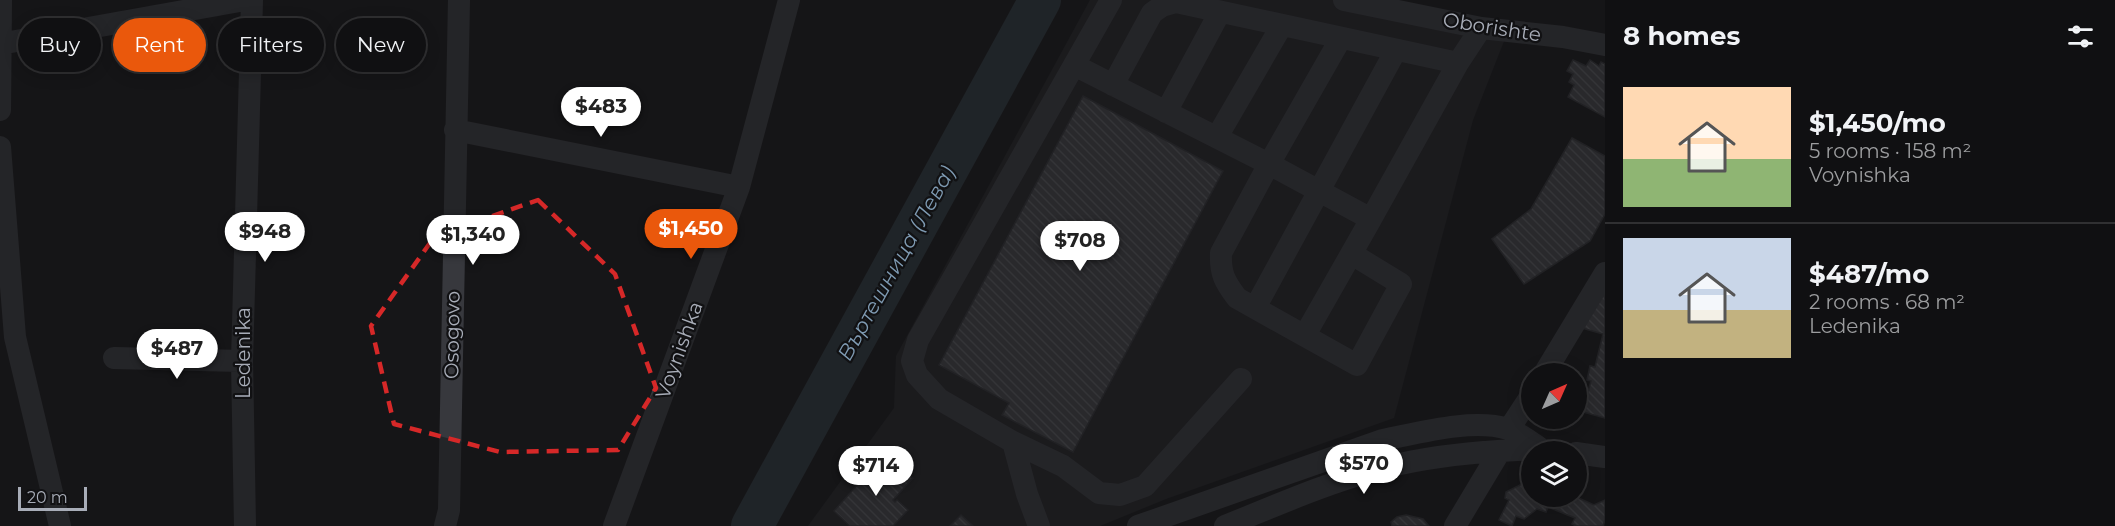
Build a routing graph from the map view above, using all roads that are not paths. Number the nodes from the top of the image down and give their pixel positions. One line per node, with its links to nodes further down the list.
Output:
1 (1, 0): 12 (street)
2 (245, 0): 12 (street)
3 (252, 0): 32 (street, Ledenika)
4 (459, 0): 20 (street, Osogovo)
5 (789, 0): 24 (street, Voynishka)
6 (1111, 0): 16 (street)
7 (1344, 0): 10 (street, Oborishte)
8 (1220, 12): 9 (street); 17 (street); 19 (street)
9 (1282, 25): 11 (street); 21 (street)
10 (1481, 28): 13 (street, Oborishte); 15 (street)
11 (1341, 38): 14 (street); 23 (street)
12 (0, 44): 18 (street)
13 (1605, 45)
14 (1396, 50): 15 (street); 25 (street)
15 (1458, 63): 26 (street)
16 (1074, 65): 17 (street); 38 (street)
17 (1113, 85): 19 (street)
18 (0, 110)
19 (1166, 112): 21 (street)
20 (455, 130): 24 (street); 45 (street, Osogovo)
21 (1217, 137): 23 (street)
22 (0, 147): 43 (street)
23 (1269, 164): 25 (street); 29 (street)
24 (739, 187): 46 (street, Voynishka)
25 (1318, 191): 26 (street); 29 (street)
26 (1371, 219): 27 (street)
27 (1352, 254): 30 (street); 30 (street)
28 (1605, 273): 33 (street)
29 (1255, 308): 30 (street)
30 (1305, 335)
31 (114, 358): 32 (street)
32 (242, 361): 44 (street, Ledenika)
33 (1551, 363)
34 (1240, 379): 38 (street)
35 (1521, 411): 36 (street)
36 (1509, 429): 37 (street); 48 (street)
37 (1533, 441)
38 (1013, 442): 47 (street)
39 (1500, 451): 40 (street); 49 (street); 50 (street)
40 (1521, 451)
41 (1587, 455): 42 (street)
42 (1605, 457)
43 (60, 526)
44 (245, 526)
45 (445, 526)
46 (614, 526)
47 (1039, 526)
48 (1138, 526)
49 (1225, 526)
50 (1455, 526)

